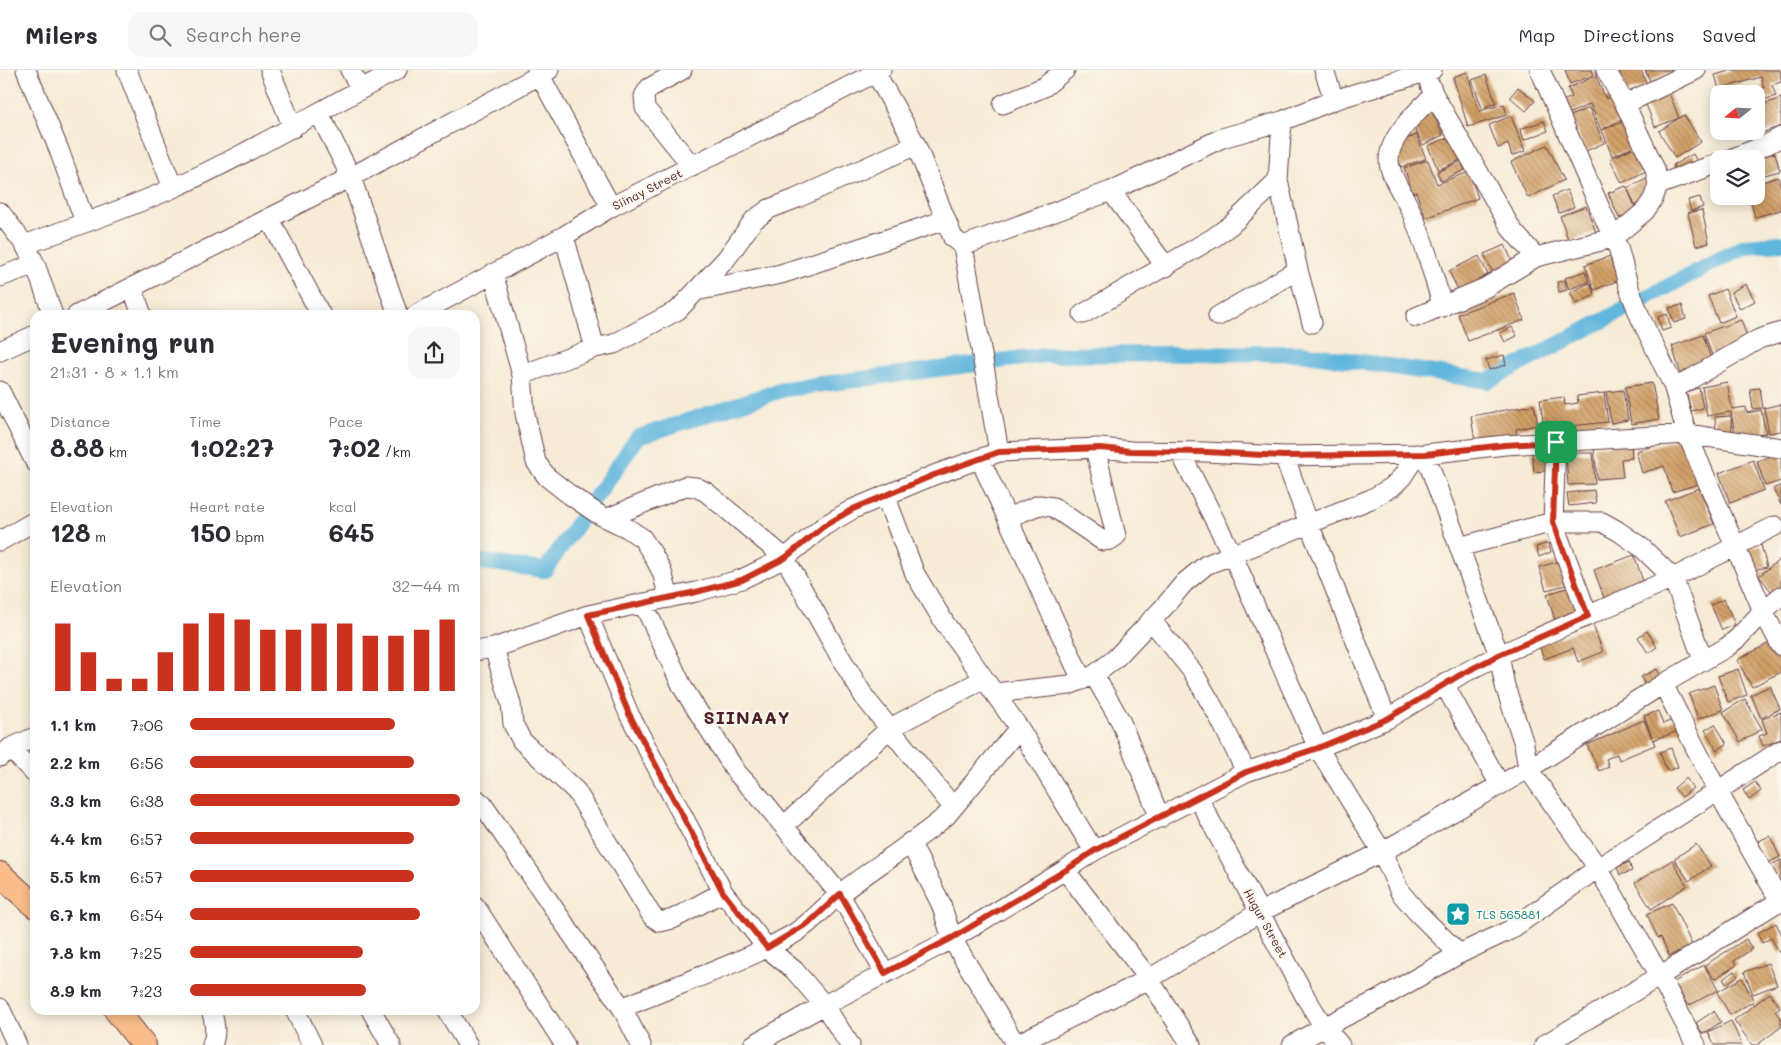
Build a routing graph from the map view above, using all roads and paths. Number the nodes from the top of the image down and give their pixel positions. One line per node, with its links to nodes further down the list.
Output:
1 (26, 70): 37 (street)
2 (127, 70): 31 (street)
3 (270, 70): 22 (street)
4 (350, 70): 15 (street)
5 (397, 70): 15 (street)
6 (682, 70): 26 (street)
7 (1065, 70): 18 (street)
8 (1324, 70): 17 (street)
9 (1540, 70): 39 (street)
10 (1606, 70): 19 (street)
11 (1696, 70): 19 (street)
12 (877, 71): 24 (street); 26 (street, Siinay Street)
13 (1427, 71): 16 (street); 17 (street)
14 (542, 72): 28 (street); 33 (street)
15 (361, 89): 20 (street)
16 (1434, 95): 42 (street); 50 (street)
17 (1334, 100): 21 (street)
18 (1003, 104)
19 (1625, 104): 30 (street)
20 (320, 113): 22 (street); 28 (street)
21 (1282, 121): 29 (street); 32 (street)
22 (292, 128): 31 (street)
23 (1781, 137): 25 (street)
24 (916, 145): 36 (street); 49 (street)
25 (1753, 150)
26 (692, 166): 33 (street, Siinay Street)
27 (1710, 166): 30 (street)
28 (351, 177): 35 (street); 55 (street)
29 (1278, 180): 44 (street); 45 (street)
30 (1658, 185): 39 (street)
31 (173, 188): 37 (street)
32 (1111, 191): 41 (street); 44 (street)
33 (611, 207): 38 (street, Siinay Street)
34 (0, 212): 40 (street)
35 (269, 218): 48 (street); 54 (street)
36 (945, 220): 41 (street); 49 (street)
37 (85, 222): 40 (street)
38 (564, 236): 46 (street, Siinay Street); 63 (street)
39 (1613, 238): 42 (street); 66 (street)
40 (26, 245): 43 (street)
41 (963, 246): 73 (street)
42 (1536, 257): 50 (street)
43 (35, 264): 47 (street); 51 (street)
44 (1166, 267): 57 (street)
45 (1298, 270): 58 (street); 60 (street)
46 (492, 273): 56 (street, Siinay Street); 65 (street)
47 (0, 277)
48 (132, 287): 52 (street); 53 (street)
49 (696, 291): 63 (street)
50 (1443, 306): 59 (street)
51 (52, 310)
52 (86, 310)
53 (140, 310)
54 (318, 310)
55 (396, 310)
56 (425, 310)
57 (1083, 314)
58 (1218, 316)
59 (1416, 317)
60 (1312, 323)
61 (1781, 332): 66 (street)
62 (30, 337): 64 (street)
63 (595, 348): 65 (street)
64 (0, 350)
65 (522, 375): 79 (street)
66 (1674, 389): 68 (street)
67 (0, 391): 72 (street)
68 (1687, 434): 69 (street); 71 (street); 87 (street)
69 (1556, 442): 75 (street); 81 (street)
70 (1095, 448): 73 (street); 74 (street); 80 (street)
71 (1781, 448)
72 (30, 452)
73 (999, 452): 77 (street)
74 (1180, 452): 76 (street); 88 (street)
75 (1421, 454): 76 (street); 83 (street); 86 (street)
76 (1284, 456): 83 (street)
77 (980, 459): 78 (street); 80 (street)
78 (885, 495): 89 (street); 106 (street)
79 (603, 516): 89 (street); 92 (street)
80 (1007, 518): 103 (street)
81 (1553, 522): 86 (street); 90 (street); 96 (street)
82 (30, 524): 85 (street)
83 (1309, 524): 88 (street); 107 (street)
84 (1775, 526): 87 (street)
85 (0, 541)
86 (1459, 547): 101 (street)
87 (1735, 547): 90 (street); 94 (street)
88 (1232, 554): 97 (street); 111 (street)
89 (785, 558): 92 (street); 108 (street)
90 (1673, 578): 96 (street); 102 (street)
91 (1781, 596): 94 (street)
92 (669, 598): 93 (street)
93 (643, 603): 95 (street); 123 (street)
94 (1763, 610): 98 (street); 102 (street)
95 (588, 615): 99 (street); 130 (street)
96 (1588, 616): 101 (street)
97 (1151, 620): 103 (street); 116 (street)
98 (1781, 646)
99 (494, 648): 100 (street); 130 (street)
100 (480, 651)
101 (1499, 655): 104 (street); 114 (street)
102 (1703, 660): 105 (street)
103 (1088, 678): 106 (street); 122 (street)
104 (1444, 684): 107 (street); 117 (street)
105 (1663, 684): 114 (street); 118 (street)
106 (989, 686): 108 (street); 109 (street)
107 (1387, 719): 111 (street)
108 (890, 728): 121 (street); 123 (street)
109 (1019, 728): 121 (street); 125 (street)
110 (30, 740): 113 (street)
111 (1318, 748): 116 (street); 126 (street)
112 (1781, 750): 118 (street)
113 (5, 752): 115 (street)
114 (1528, 769): 117 (street); 127 (street)
115 (30, 770)
116 (1246, 772): 119 (street)
117 (1500, 785): 126 (street)
118 (1717, 790): 127 (street); 133 (street)
119 (1198, 798): 122 (street); 134 (street, Hugur Street)
120 (480, 802): 144 (street)
121 (953, 807): 124 (street)
122 (1160, 818): 125 (street)
123 (784, 826): 131 (street)
124 (910, 842): 131 (street); 136 (street)
125 (1094, 851): 128 (street)
126 (1382, 852): 134 (street); 138 (street)
127 (1598, 868): 138 (street); 140 (street)
128 (1066, 870): 136 (street); 141 (street)
129 (0, 874): 132 (main road)
130 (723, 892): 137 (street)
131 (840, 894): 137 (street); 139 (street)
132 (30, 901)
133 (1781, 901): 140 (street)
134 (1260, 912): 141 (street); 150 (street, Hugur Street)
135 (480, 914): 157 (street)
136 (952, 938): 139 (street); 161 (street)
137 (767, 948): 142 (street); 144 (street)
138 (1459, 954): 150 (street)
139 (885, 973): 142 (street)
140 (1660, 976): 165 (street); 166 (street)
141 (1149, 979): 161 (street); 162 (street)
142 (824, 1005): 159 (street); 160 (street)
143 (0, 1008): 152 (street)
144 (622, 1008): 158 (street)
145 (119, 1015): 151 (main road)
146 (213, 1015): 153 (street)
147 (297, 1015): 154 (street)
148 (374, 1015): 155 (street)
149 (450, 1015): 156 (street)
150 (1324, 1027): 163 (street); 164 (street, Hugur Street)
151 (139, 1044)
152 (17, 1045)
153 (212, 1045)
154 (312, 1045)
155 (391, 1045)
156 (468, 1045)
157 (564, 1045)
158 (641, 1045)
159 (753, 1045)
160 (850, 1045)
161 (1015, 1045)
162 (1190, 1045)
163 (1292, 1045)
164 (1340, 1045)
165 (1545, 1045)
166 (1696, 1045)

